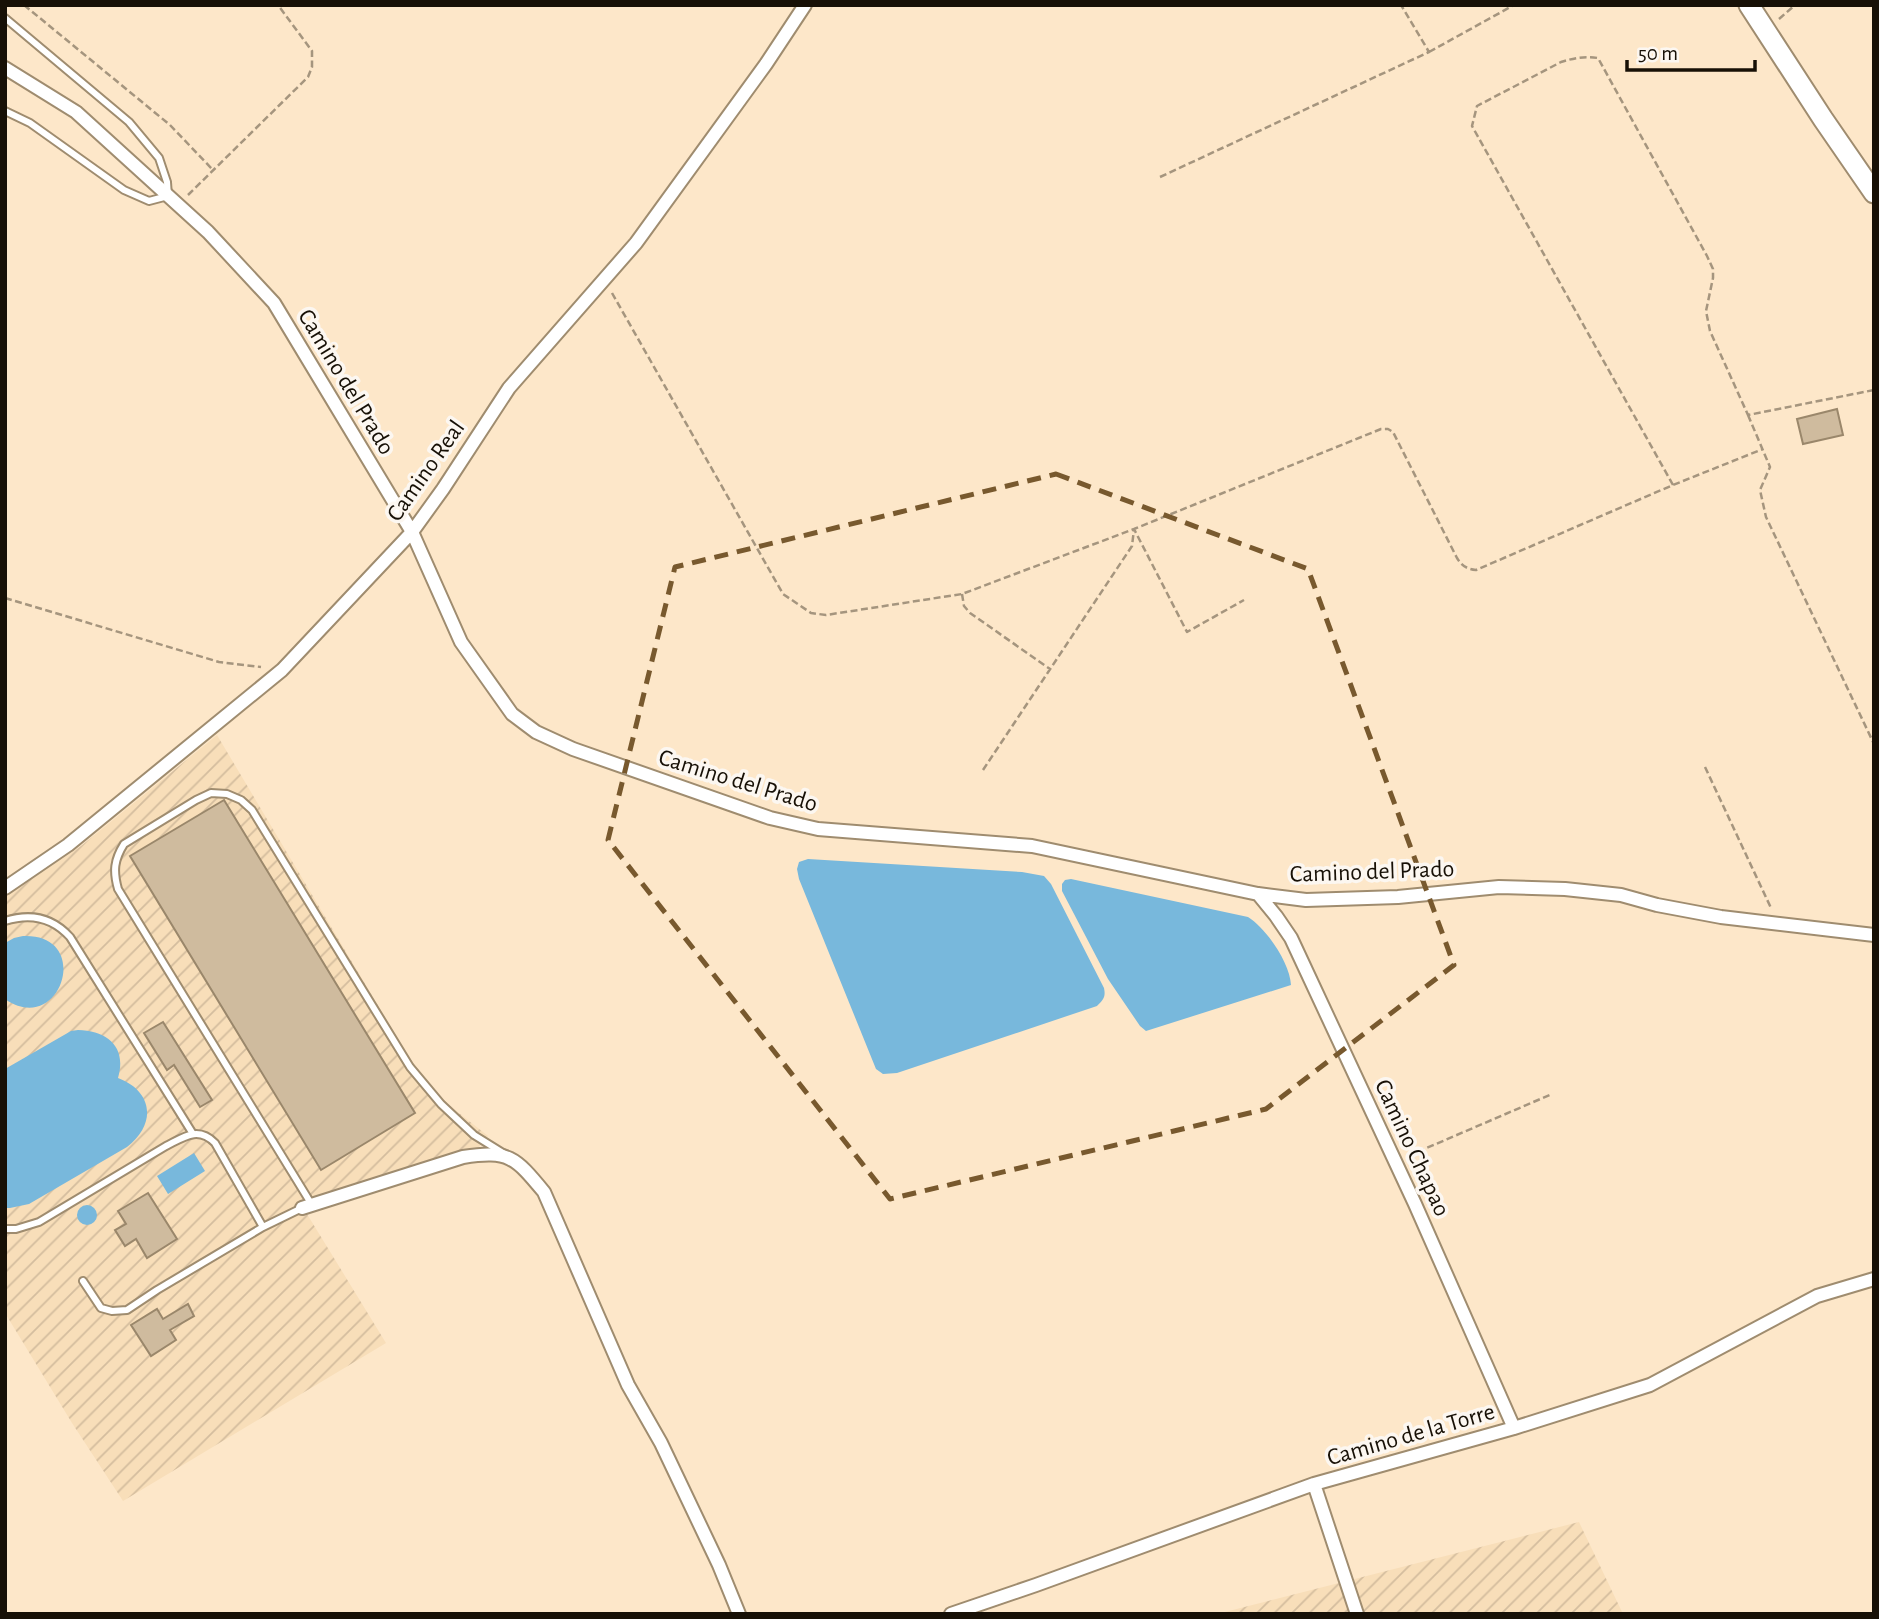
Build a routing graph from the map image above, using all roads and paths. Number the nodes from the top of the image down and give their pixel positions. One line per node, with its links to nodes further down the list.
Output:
1 (24, 5): 11 (path)
2 (278, 5): 11 (path)
3 (805, 5): 15 (street, Camino Real)
4 (1401, 5): 8 (path)
5 (1514, 5): 8 (path)
6 (1749, 5): 13 (main road)
7 (5, 18): 14 (lane)
8 (1429, 52): 12 (path)
9 (5, 68): 14 (street, Camino del Prado)
10 (5, 111): 14 (lane)
11 (213, 170): 14 (path)
12 (1160, 177)
13 (1874, 193)
14 (173, 200): 22 (street, Camino del Prado)
15 (604, 278): 22 (street, Camino Real); 23 (path)
16 (1872, 391): 17 (path); 18 (path)
17 (1874, 397)
18 (1748, 415): 19 (path); 20 (path)
19 (1763, 449): 20 (path); 28 (path)
20 (1673, 485): 21 (path)
21 (1134, 529): 23 (path); 25 (path); 26 (path)
22 (412, 531): 27 (street, Camino Real); 32 (street, Camino del Prado)
23 (962, 594): 26 (path)
24 (5, 598): 27 (path)
25 (1244, 600)
26 (1049, 669): 30 (path)
27 (282, 670): 31 (street, Camino Real)
28 (1874, 744)
29 (1705, 767): 34 (path)
30 (982, 770)
31 (5, 888)
32 (1258, 894): 34 (street, Camino del Prado); 39 (street, Camino Chapao)
33 (5, 921): 37 (lane)
34 (1779, 924): 35 (street, Camino del Prado)
35 (1874, 935)
36 (1552, 1094): 39 (path)
37 (193, 1134): 41 (lane); 42 (lane)
38 (508, 1156): 40 (street); 40 (lane); 47 (street)
39 (1395, 1161): 45 (street, Camino Chapao)
40 (307, 1206): 41 (lane)
41 (263, 1227): 44 (lane)
42 (5, 1229)
43 (1874, 1279): 45 (street, Camino de la Torre)
44 (83, 1281)
45 (1514, 1428): 46 (street, Camino de la Torre)
46 (1314, 1484): 48 (street, Camino de la Torre); 49 (street)
47 (739, 1614)
48 (951, 1614)
49 (1357, 1614)

